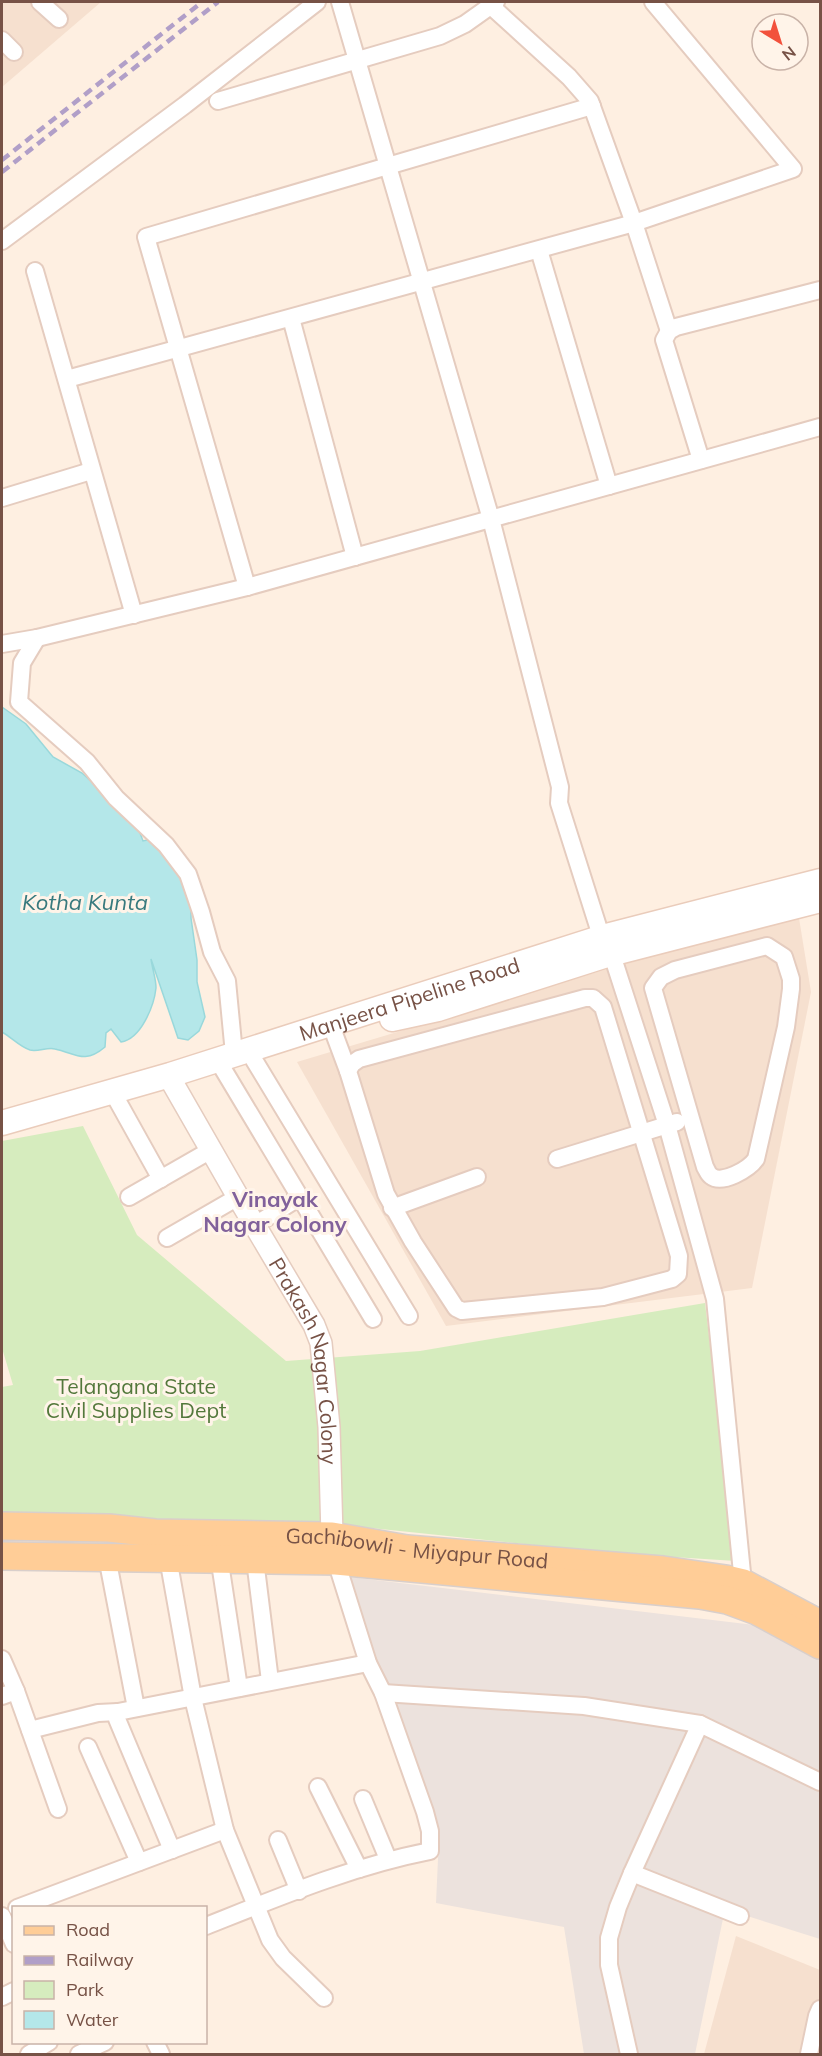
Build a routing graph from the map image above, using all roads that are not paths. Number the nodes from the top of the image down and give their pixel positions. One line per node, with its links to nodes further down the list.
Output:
1 (40, 2): 6 (street)
2 (317, 2): 14 (street)
3 (340, 2): 9 (street)
4 (656, 2): 13 (street)
5 (493, 4): 9 (street); 11 (street)
6 (59, 19)
7 (2, 40): 8 (street)
8 (14, 52)
9 (357, 60): 10 (street); 12 (street)
10 (218, 101)
11 (592, 106): 12 (street); 13 (street)
12 (388, 167): 17 (street); 21 (street)
13 (634, 223): 15 (street); 20 (street)
14 (2, 241)
15 (539, 250): 17 (street); 26 (street)
16 (35, 272): 22 (street)
17 (422, 283): 19 (street); 28 (street)
18 (820, 290): 20 (street)
19 (291, 318): 21 (street); 29 (street)
20 (669, 331): 24 (street)
21 (178, 349): 22 (street); 30 (street)
22 (67, 379): 25 (street)
23 (820, 427): 24 (street)
24 (701, 460): 26 (street)
25 (92, 471): 27 (street); 31 (street)
26 (609, 486): 28 (street)
27 (2, 498)
28 (491, 519): 29 (street); 36 (street)
29 (355, 557): 30 (street)
30 (247, 587): 31 (street)
31 (134, 615): 32 (street)
32 (37, 638): 33 (street); 39 (street)
33 (2, 644)
34 (820, 881): 36 (main road, Manjeera Pipeline Road)
35 (820, 900): 36 (main road, Manjeera Pipeline Road)
36 (611, 948): 37 (main road, Manjeera Pipeline Road); 45 (street)
37 (409, 1006): 38 (main road, Manjeera Pipeline Road); 39 (main road, Manjeera Pipeline Road)
38 (335, 1036): 39 (main road, Manjeera Pipeline Road); 40 (street)
39 (237, 1061): 41 (main road, Manjeera Pipeline Road); 54 (street); 58 (street)
40 (348, 1071): 46 (street); 55 (street)
41 (170, 1080): 42 (main road, Manjeera Pipeline Road); 44 (main road, Manjeera Pipeline Road); 48 (street, Prakash Nagar Colony)
42 (117, 1100): 47 (main road, Manjeera Pipeline Road); 51 (street)
43 (690, 1119): 43 (street); 45 (street)
44 (2, 1123)
45 (667, 1125): 46 (street); 68 (street)
46 (641, 1133): 49 (street); 55 (street)
47 (2, 1136)
48 (211, 1150): 51 (street); 53 (street, Prakash Nagar Colony)
49 (557, 1159)
50 (477, 1177): 55 (street)
51 (161, 1179): 52 (street)
52 (129, 1197)
53 (238, 1197): 56 (street, Prakash Nagar Colony); 57 (street)
54 (300, 1197): 56 (street); 59 (street)
55 (392, 1208)
56 (255, 1225): 62 (street, Prakash Nagar Colony)
57 (167, 1238)
58 (409, 1316)
59 (374, 1319)
60 (2, 1526): 61 (main road, Gachibowli - Miyapur Road)
61 (218, 1547): 62 (main road, Gachibowli - Miyapur Road); 65 (main road); 66 (main road); 74 (street)
62 (334, 1548): 66 (main road); 67 (main road, Gachibowli - Miyapur Road); 72 (street)
63 (2, 1556): 64 (main road)
64 (107, 1557): 65 (main road); 78 (street)
65 (171, 1558): 77 (street)
66 (255, 1560): 73 (street)
67 (439, 1561): 68 (main road, Gachibowli - Miyapur Road); 70 (main road)
68 (743, 1583): 69 (main road, Gachibowli - Miyapur Road)
69 (820, 1624)
70 (820, 1645)
71 (2, 1659): 75 (street)
72 (368, 1663): 73 (street); 76 (street)
73 (270, 1681): 74 (street)
74 (239, 1688): 77 (street)
75 (9, 1693): 81 (street)
76 (383, 1693): 80 (street); 90 (street)
77 (193, 1698): 78 (street); 87 (street)
78 (136, 1708): 79 (street)
79 (118, 1712): 81 (street); 89 (street)
80 (700, 1725): 83 (street); 93 (street)
81 (30, 1730): 86 (street)
82 (88, 1747): 91 (street)
83 (820, 1782)
84 (318, 1787): 92 (street)
85 (363, 1799): 90 (street)
86 (58, 1809)
87 (225, 1830): 89 (street); 96 (street)
88 (278, 1840): 94 (street)
89 (172, 1850): 91 (street)
90 (388, 1859): 92 (street)
91 (139, 1862): 95 (street)
92 (359, 1869): 94 (street)
93 (632, 1873): 98 (street); 107 (street)
94 (298, 1891): 96 (street)
95 (20, 1906)
96 (255, 1906): 99 (street); 101 (street)
97 (2, 1915): 100 (street)
98 (740, 1916)
99 (207, 1926)
100 (12, 1939)
101 (324, 1998)
102 (820, 2009): 108 (street)
103 (49, 2044): 105 (street)
104 (103, 2044): 106 (street)
105 (29, 2055)
106 (80, 2055)
107 (629, 2055)
108 (809, 2055)

